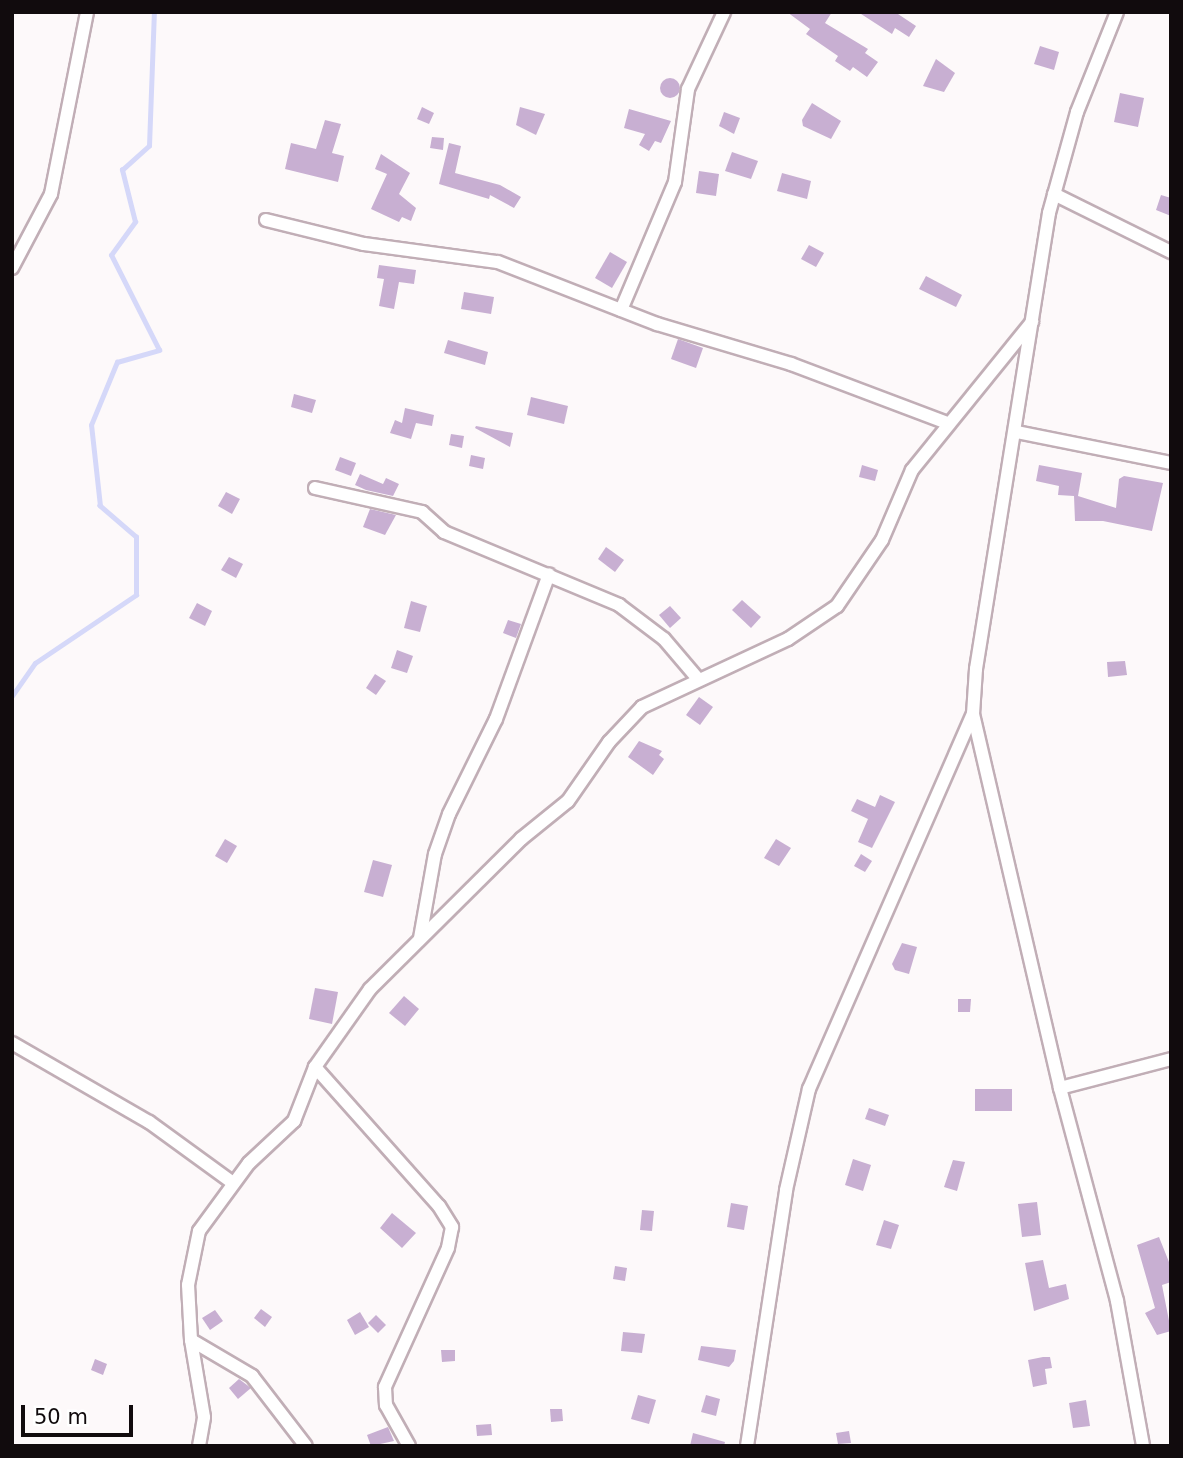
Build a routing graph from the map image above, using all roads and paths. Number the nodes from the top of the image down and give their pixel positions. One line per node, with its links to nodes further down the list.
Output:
1 (87, 12): 7 (street)
2 (724, 12): 8 (street)
3 (1117, 12): 4 (street)
4 (1054, 194): 6 (street); 9 (street)
5 (266, 220): 8 (street)
6 (1171, 252)
7 (12, 268)
8 (621, 310): 10 (street)
9 (1032, 322): 10 (street); 11 (street)
10 (947, 423): 15 (street)
11 (1017, 432): 12 (street); 16 (street)
12 (1171, 463)
13 (315, 488): 14 (street)
14 (548, 573): 15 (street); 17 (street)
15 (698, 679): 17 (street)
16 (973, 713): 21 (street); 27 (street)
17 (420, 938): 20 (street)
18 (12, 1043): 22 (street)
19 (1171, 1059): 21 (street)
20 (315, 1068): 22 (street); 26 (street)
21 (1060, 1088): 28 (street)
22 (233, 1183): 23 (street)
23 (191, 1340): 24 (street); 25 (street)
24 (200, 1446)
25 (306, 1446)
26 (409, 1446)
27 (747, 1446)
28 (1143, 1446)

